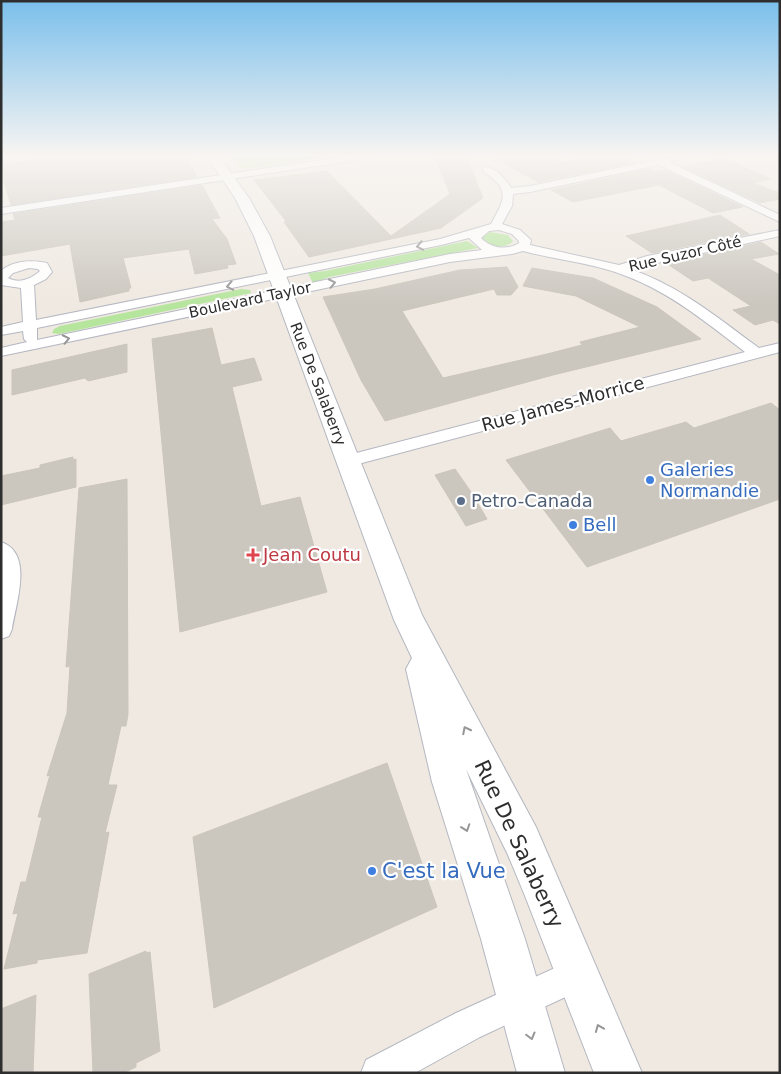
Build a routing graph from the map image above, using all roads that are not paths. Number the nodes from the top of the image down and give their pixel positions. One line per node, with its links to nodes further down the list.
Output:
1 (39, 205): 5 (street)
2 (246, 205): 14 (main road, Rue De Salaberry)
3 (507, 205): 7 (street)
4 (751, 205): 6 (street)
5 (1, 211)
6 (780, 219)
7 (496, 227): 8 (street, Boulevard Taylor); 10 (street)
8 (478, 232): 11 (street); 14 (street, Boulevard Taylor, one-way to 14)
9 (780, 233): 12 (street, Rue Suzor Côté)
10 (522, 247): 11 (street, Boulevard Taylor); 12 (street)
11 (499, 251): 14 (street, Boulevard Taylor, one-way to 11)
12 (620, 270): 20 (street)
13 (28, 283): 15 (street)
14 (281, 284): 15 (street, Boulevard Taylor, one-way to 15); 17 (street, Boulevard Taylor, one-way to 14); 21 (main road, Rue De Salaberry)
15 (30, 326): 16 (street, Boulevard Taylor); 17 (street)
16 (1, 331)
17 (31, 346): 19 (street, Boulevard Taylor)
18 (780, 347): 20 (street, Rue James-Morrice)
19 (1, 352)
20 (756, 353): 21 (street, Rue James-Morrice)
21 (347, 461): 23 (main road, Rue De Salaberry)
22 (1, 550): 24 (street)
23 (409, 620): 25 (main road, Rue De Salaberry, one-way to 23); 26 (main road, Rue De Salaberry, one-way to 26)
24 (1, 629)
25 (577, 974): 26 (street); 29 (main road, Rue De Salaberry, one-way to 25)
26 (521, 1000): 27 (street); 28 (main road, Rue De Salaberry, one-way to 28)
27 (379, 1073)
28 (540, 1073)
29 (618, 1073)

